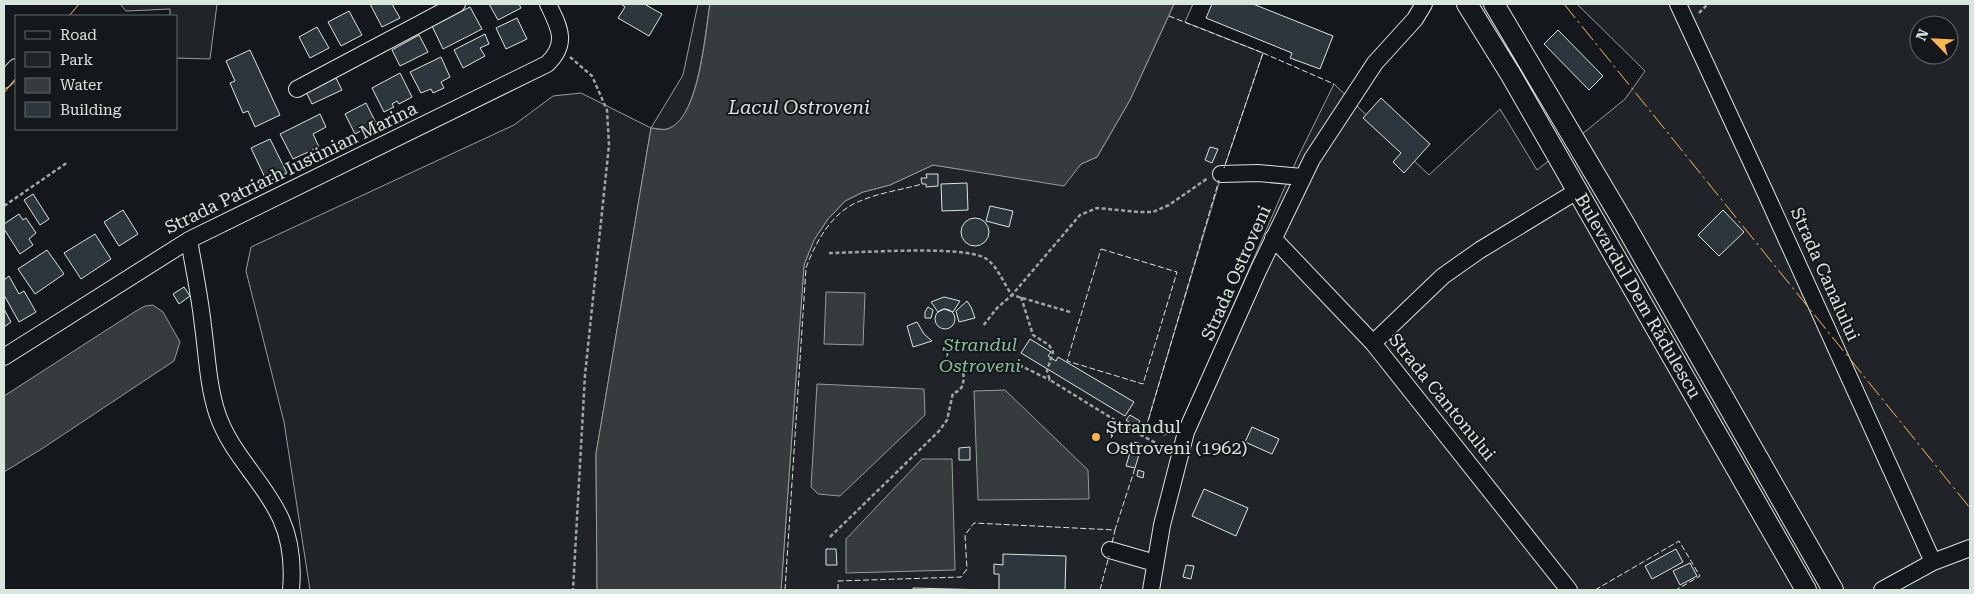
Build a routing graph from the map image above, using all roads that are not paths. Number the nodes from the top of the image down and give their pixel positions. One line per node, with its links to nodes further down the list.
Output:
1 (457, 4): 11 (street)
2 (548, 4): 16 (street, Strada Patriarh Iustinian Marina)
3 (1424, 4): 8 (street, Strada Ostroveni)
4 (1431, 4): 8 (street)
5 (1467, 4): 14 (main road, Bulevardul Dem Rădulescu)
6 (1494, 4): 27 (main road, Bulevardul Dem Rădulescu)
7 (1678, 4): 22 (street, Strada Canalului)
8 (1415, 19): 13 (street, Strada Ostroveni)
9 (15, 68): 10 (street)
10 (4, 80)
11 (296, 89)
12 (1221, 174): 13 (street)
13 (1302, 177): 15 (street, Strada Ostroveni)
14 (1578, 190): 17 (street); 26 (main road, Bulevardul Dem Rădulescu)
15 (1273, 238): 17 (street, Strada Cantonului); 21 (street, Strada Ostroveni)
16 (189, 240): 18 (street, Strada Patriarh Iustinian Marina); 23 (street)
17 (1373, 343): 25 (street, Strada Cantonului)
18 (4, 357)
19 (1970, 548): 22 (street)
20 (1110, 550): 21 (street)
21 (1155, 562): 24 (street, Strada Ostroveni)
22 (1933, 562): 28 (street)
23 (291, 590)
24 (1151, 590)
25 (1569, 590)
26 (1806, 590)
27 (1833, 590)
28 (1882, 590)

